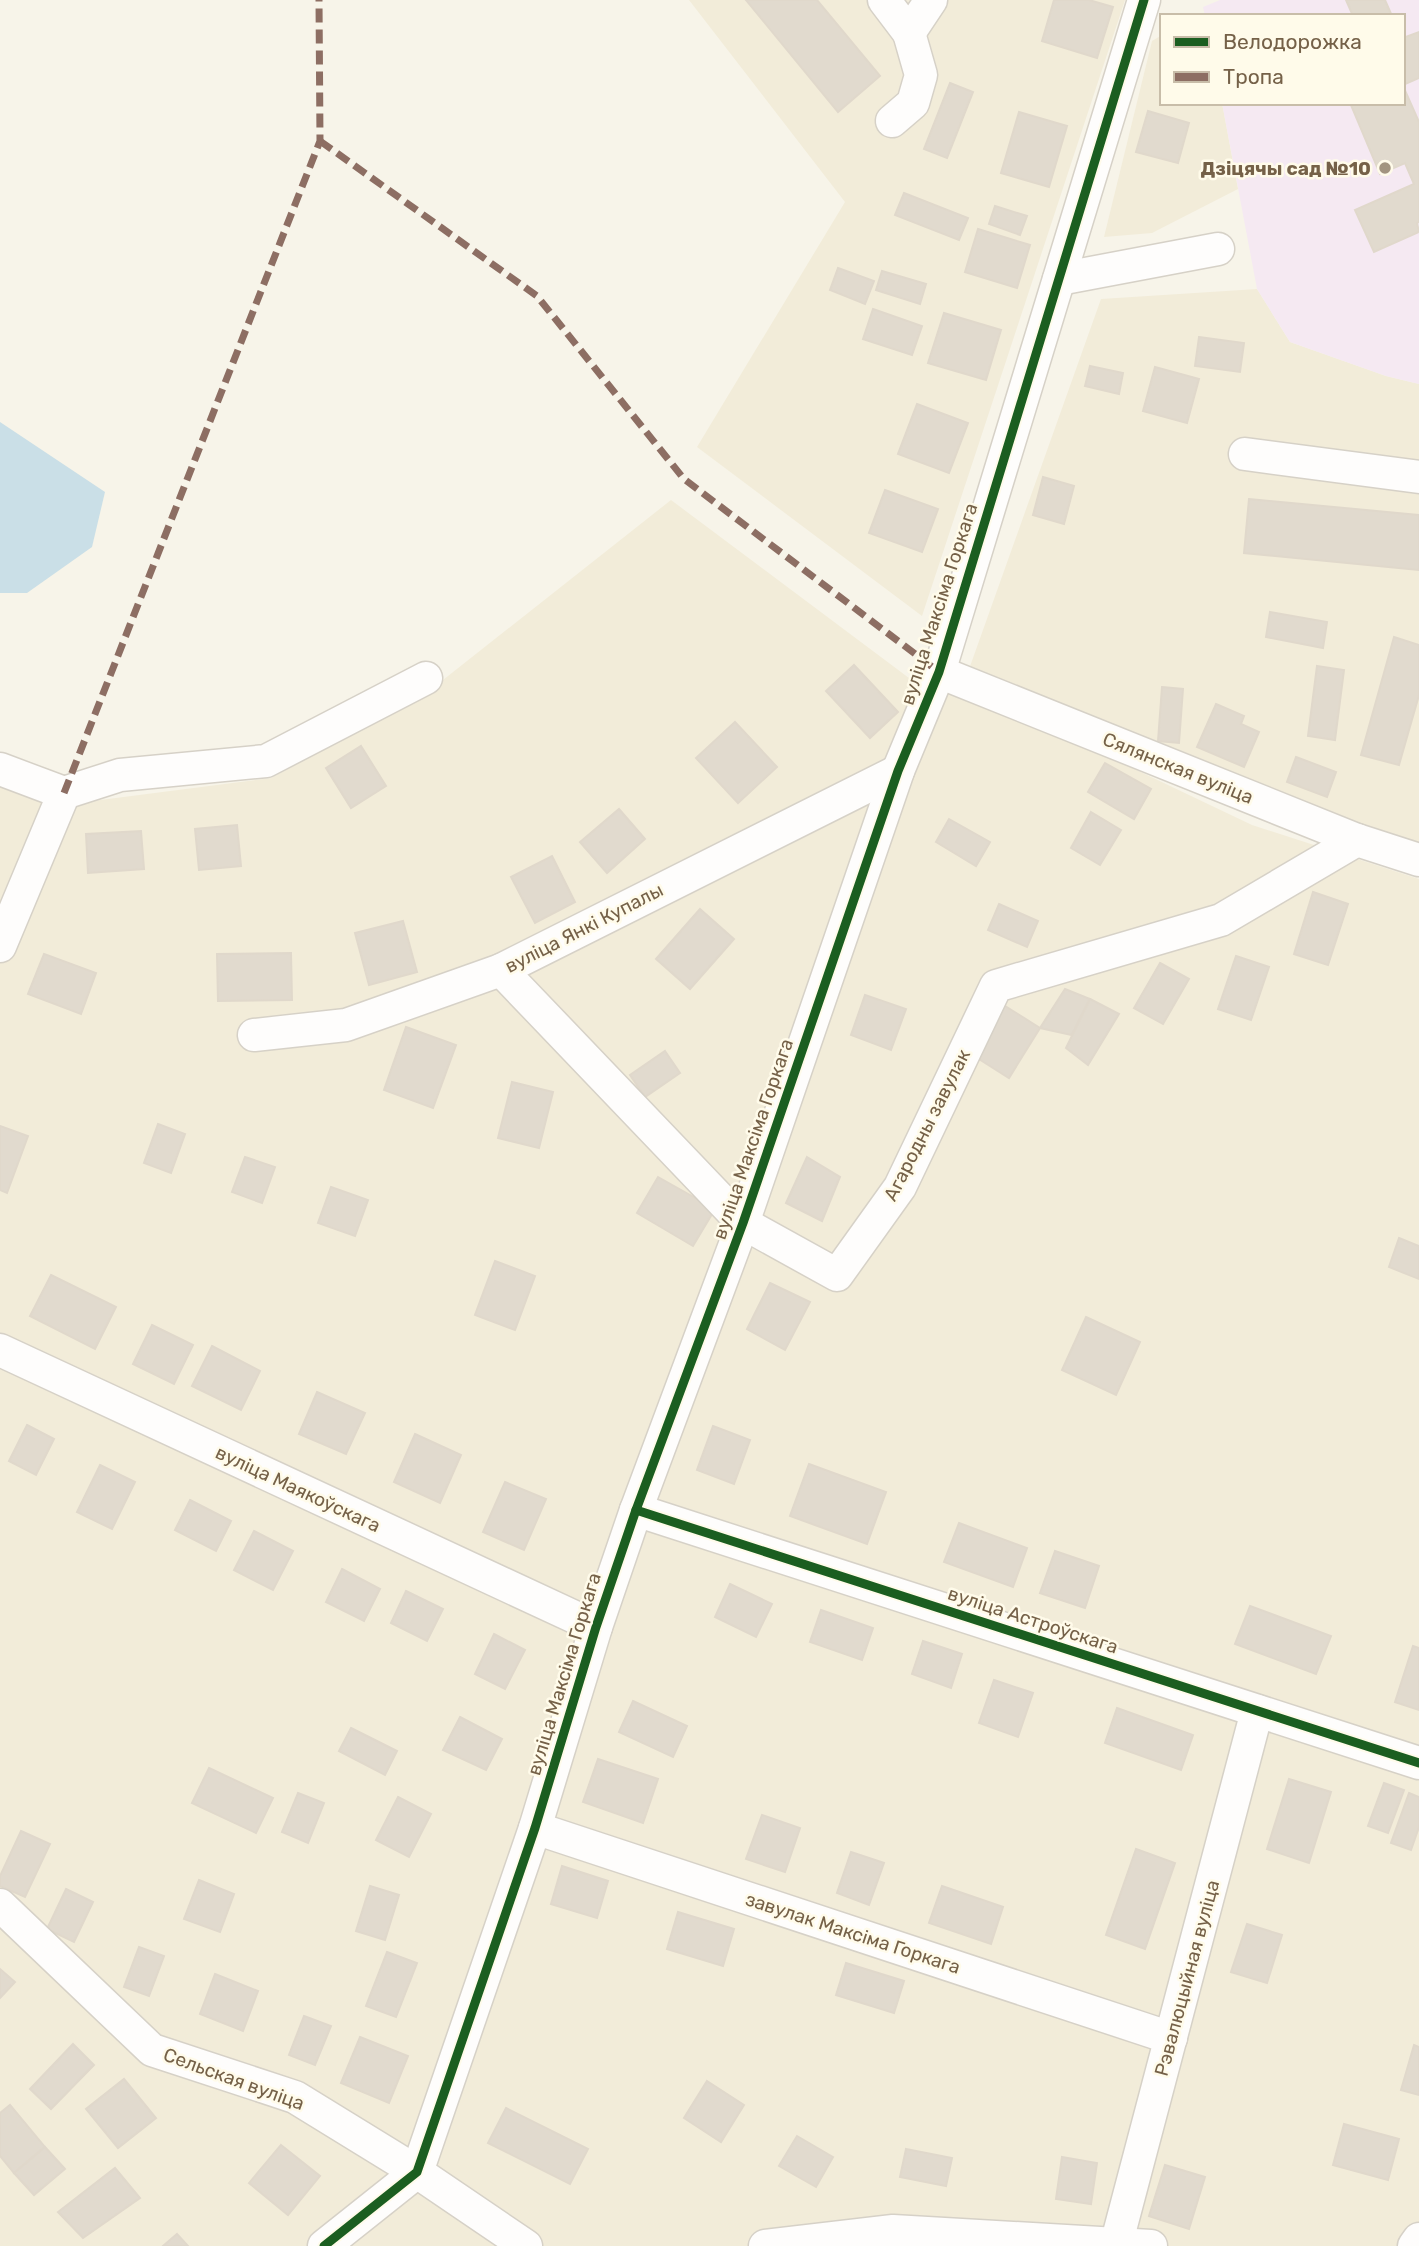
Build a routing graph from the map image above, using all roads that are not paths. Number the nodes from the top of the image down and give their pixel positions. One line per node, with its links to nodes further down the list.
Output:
1 (884, 0): 4 (street)
2 (931, 0): 4 (street)
3 (1144, 0): 7 (street, вуліца Максіма Горкага)
4 (909, 33): 5 (street)
5 (892, 121)
6 (1218, 249): 7 (street)
7 (1059, 279): 10 (street, вуліца Максіма Горкага)
8 (1245, 454): 9 (street)
9 (1419, 477)
10 (939, 672): 13 (street, вуліца Максіма Горкага); 15 (street, Сялянская вуліца)
11 (426, 678): 14 (street)
12 (0, 769): 14 (street)
13 (898, 771): 18 (street, вуліца Янкі Купалы); 20 (street, вуліца Максіма Горкага)
14 (64, 793): 17 (street)
15 (1357, 840): 16 (street, Сялянская вуліца); 20 (street, Агародны завулак)
16 (1419, 860)
17 (0, 946)
18 (501, 970): 19 (street, вуліца Янкі Купалы); 20 (street, Агародны завулак)
19 (254, 1035)
20 (743, 1223): 22 (street, вуліца Максіма Горкага)
21 (0, 1350): 23 (street, вуліца Маякоўскага)
22 (636, 1510): 23 (street, вуліца Максіма Горкага); 24 (street, вуліца Астроўскага)
23 (596, 1627): 26 (street, вуліца Максіма Горкага)
24 (1257, 1712): 25 (street, вуліца Астроўскага); 28 (street, Рэвалюцыйная вуліца)
25 (1419, 1763)
26 (535, 1828): 28 (street, завулак Максіма Горкага); 29 (street, вуліца Максіма Горкага)
27 (0, 1905): 29 (street, Сельская вуліца)
28 (1171, 2038): 31 (street, Рэвалюцыйная вуліца)
29 (417, 2172): 32 (street); 33 (street, Сельская вуліца)
30 (1419, 2239): 36 (street)
31 (1116, 2245): 34 (street); 35 (street)
32 (324, 2246)
33 (526, 2246)
34 (765, 2246)
35 (1151, 2246)
36 (1414, 2246)

